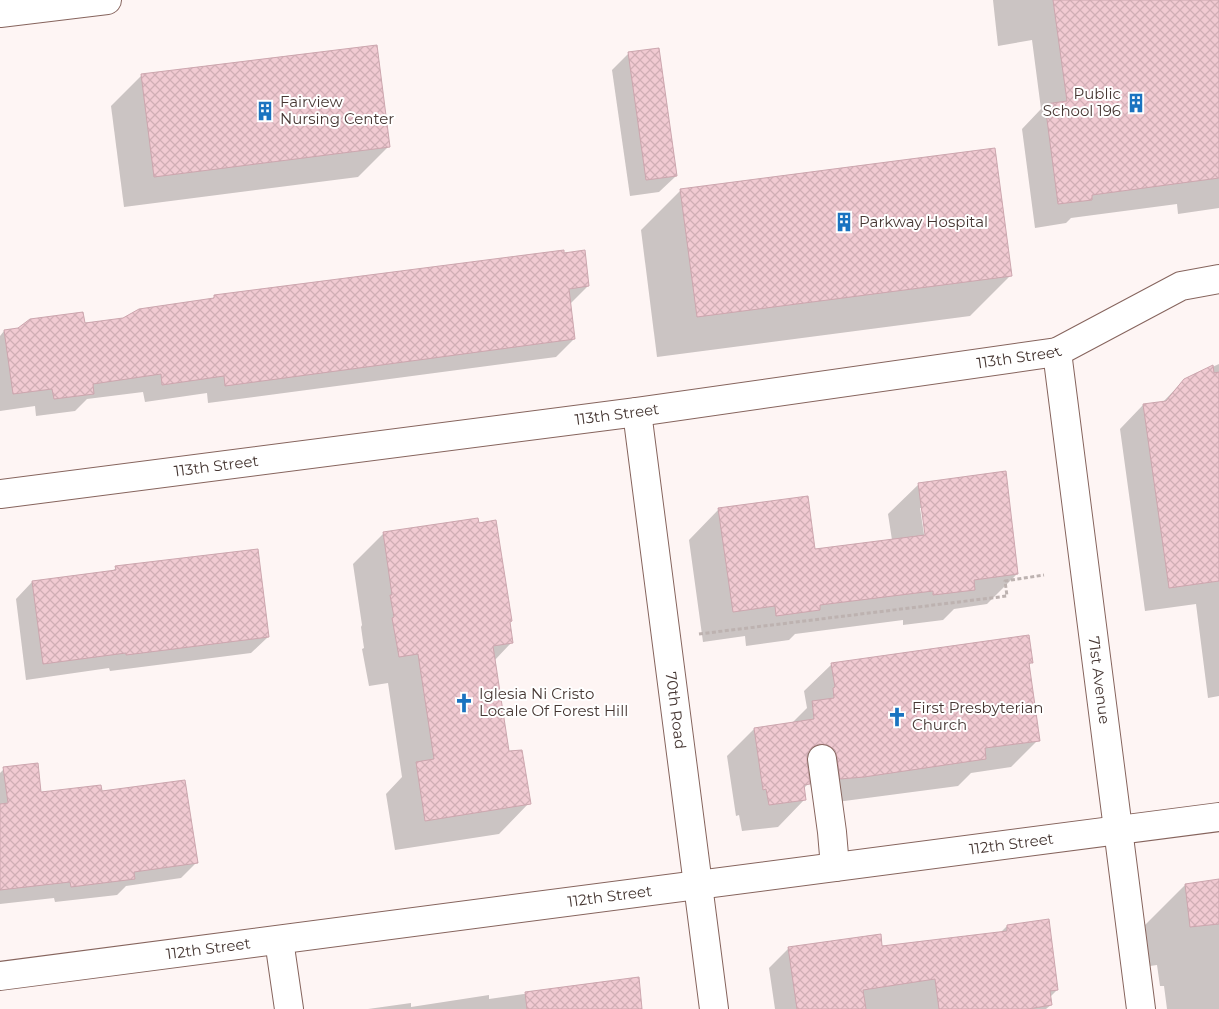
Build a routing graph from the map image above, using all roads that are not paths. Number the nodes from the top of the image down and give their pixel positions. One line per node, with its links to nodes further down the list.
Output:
1 (107, 0): 2 (street)
2 (0, 13)
3 (1219, 279): 4 (street, 113th Street)
4 (1057, 352): 5 (street, 113th Street); 9 (street, 71st Avenue)
5 (638, 412): 6 (street, 113th Street); 11 (street, 70th Road)
6 (0, 494)
7 (822, 758): 10 (street)
8 (1219, 817): 9 (street, 112th Street)
9 (1118, 831): 10 (street, 112th Street); 16 (street, 71st Avenue)
10 (835, 868): 11 (street, 112th Street)
11 (698, 885): 12 (street, 112th Street); 15 (street, 70th Road)
12 (280, 940): 13 (street, 112th Street); 14 (street)
13 (0, 976)
14 (289, 1009)
15 (714, 1009)
16 (1141, 1009)

